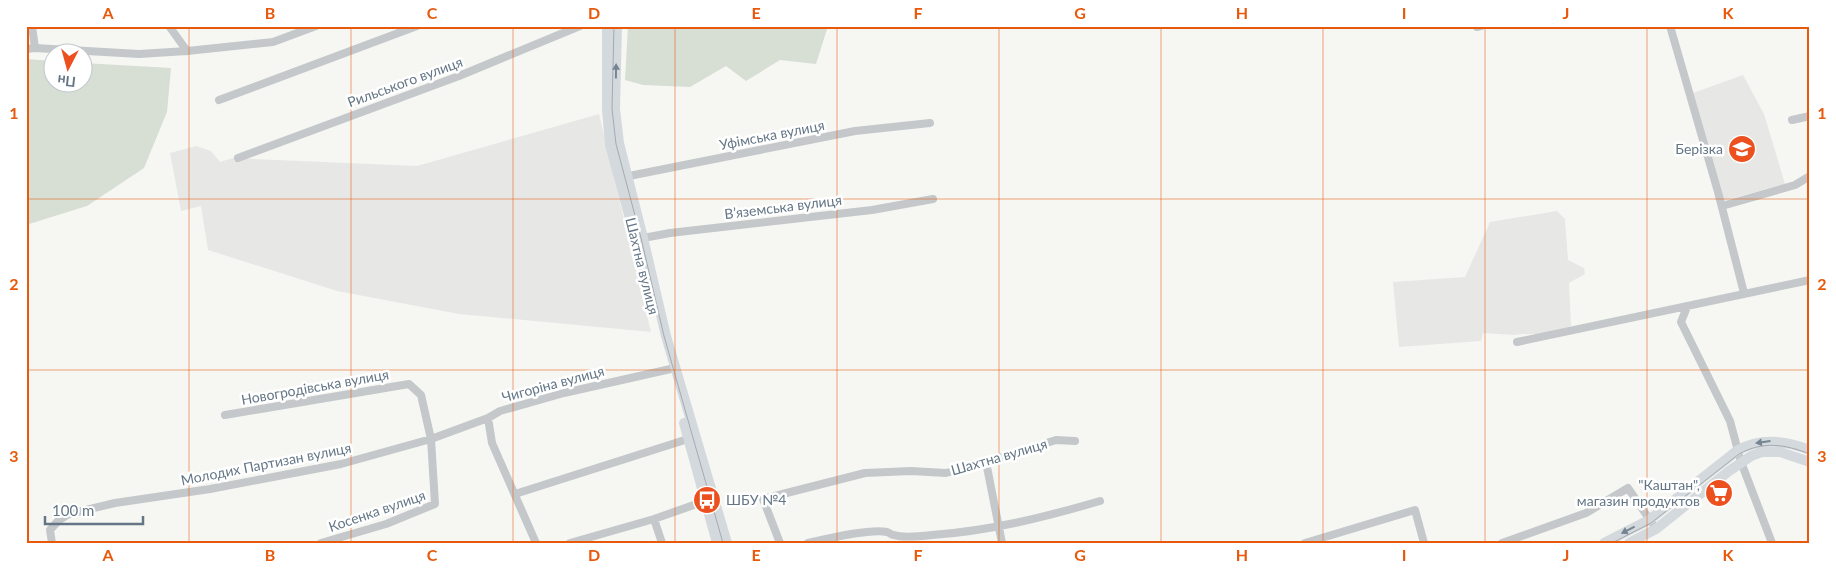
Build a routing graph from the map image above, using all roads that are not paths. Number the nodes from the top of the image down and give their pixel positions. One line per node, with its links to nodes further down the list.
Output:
1 (32, 26): 9 (street)
2 (169, 26): 11 (street)
3 (316, 26): 11 (street)
4 (417, 26): 12 (street)
5 (580, 26): 16 (street, Рильського вулиця)
6 (608, 26): 18 (main road, Шахтна вулиця)
7 (617, 26): 18 (main road, Шахтна вулиця, one-way to 7)
8 (1670, 26): 20 (street)
9 (35, 48): 10 (street); 11 (street)
10 (26, 49)
11 (187, 51)
12 (219, 100)
13 (1810, 116): 14 (street)
14 (1792, 120)
15 (930, 123): 18 (street, Уфімська вулиця)
16 (238, 158)
17 (1810, 176): 20 (street)
18 (624, 177): 21 (main road, Шахтна вулиця)
19 (934, 199): 21 (street, В’яземська вулиця)
20 (1722, 206): 23 (street)
21 (640, 239): 26 (main road, Шахтна вулиця)
22 (1810, 280): 23 (street)
23 (1744, 293): 24 (street)
24 (1687, 307): 25 (street); 32 (street)
25 (1517, 342)
26 (672, 369): 28 (street, Чигоріна вулиця); 30 (main road, Шахтна вулиця); 38 (main road, Шахтна вулиця)
27 (225, 415): 29 (street, Новогродівська вулиця)
28 (488, 418): 29 (street, Молодих Партизан вулиця); 37 (street, Чигоріна вулиця)
29 (431, 439): 44 (street, Молодих Партизан вулиця); 45 (street, Косенка вулиця)
30 (688, 439): 37 (street); 38 (main road, Шахтна вулиця)
31 (1075, 441): 34 (street, Шахтна вулиця)
32 (1738, 450): 33 (main road, one-way to 32); 35 (street); 41 (main road)
33 (1810, 450)
34 (986, 462): 42 (street); 51 (street, Шахтна вулиця)
35 (1741, 462): 36 (main road); 43 (main road); 59 (street)
36 (1810, 462)
37 (515, 494): 46 (street, Чигоріна вулиця)
38 (708, 500): 40 (street); 49 (main road, Шахтна вулиця); 50 (main road, Шахтна вулиця)
39 (1100, 501): 42 (street)
40 (654, 519): 47 (street); 48 (street)
41 (1649, 520): 43 (street); 56 (street); 57 (main road, one-way to 57)
42 (999, 527): 52 (street); 53 (street)
43 (1656, 529): 58 (main road)
44 (52, 543)
45 (322, 543)
46 (536, 543)
47 (570, 543)
48 (662, 543)
49 (717, 543)
50 (727, 543)
51 (780, 543)
52 (808, 543)
53 (1002, 543)
54 (1305, 543): 55 (street)
55 (1424, 543)
56 (1502, 543)
57 (1604, 543)
58 (1629, 543)
59 (1772, 543)

